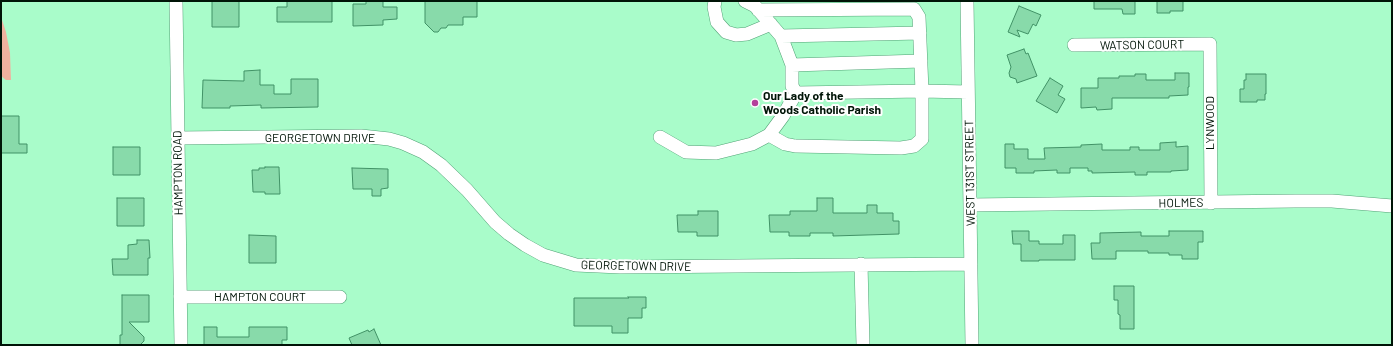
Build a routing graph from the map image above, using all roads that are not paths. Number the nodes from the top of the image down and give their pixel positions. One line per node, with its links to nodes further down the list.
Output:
1 (176, 1): 18 (street, HAMPTON ROAD)
2 (715, 1): 6 (street)
3 (745, 1): 5 (street)
4 (967, 1): 14 (street, WEST 131ST STREET)
5 (758, 10): 6 (street); 7 (street)
6 (771, 24): 8 (street)
7 (920, 34): 8 (street); 11 (street)
8 (781, 36): 12 (street)
9 (1210, 44): 10 (street, WATSON COURT); 19 (street, LYNWOOD)
10 (1074, 45)
11 (921, 61): 12 (street); 13 (street)
12 (792, 65): 15 (street)
13 (922, 91): 14 (street); 15 (street); 16 (street)
14 (968, 92): 20 (street, WEST 131ST STREET)
15 (796, 93): 16 (street)
16 (769, 135): 17 (street)
17 (660, 137)
18 (178, 138): 22 (street, GEORGETOWN DRIVE); 25 (street, HAMPTON ROAD)
19 (1210, 203): 20 (street, HOLMES); 21 (street, HOLMES)
20 (970, 205): 23 (street, WEST 131ST STREET)
21 (1392, 206)
22 (861, 264): 23 (street, GEORGETOWN DRIVE); 27 (street)
23 (971, 264): 28 (street, WEST 131ST STREET)
24 (340, 297): 25 (street, HAMPTON COURT)
25 (180, 298): 26 (street, HAMPTON ROAD)
26 (181, 345)
27 (863, 345)
28 (972, 345)

